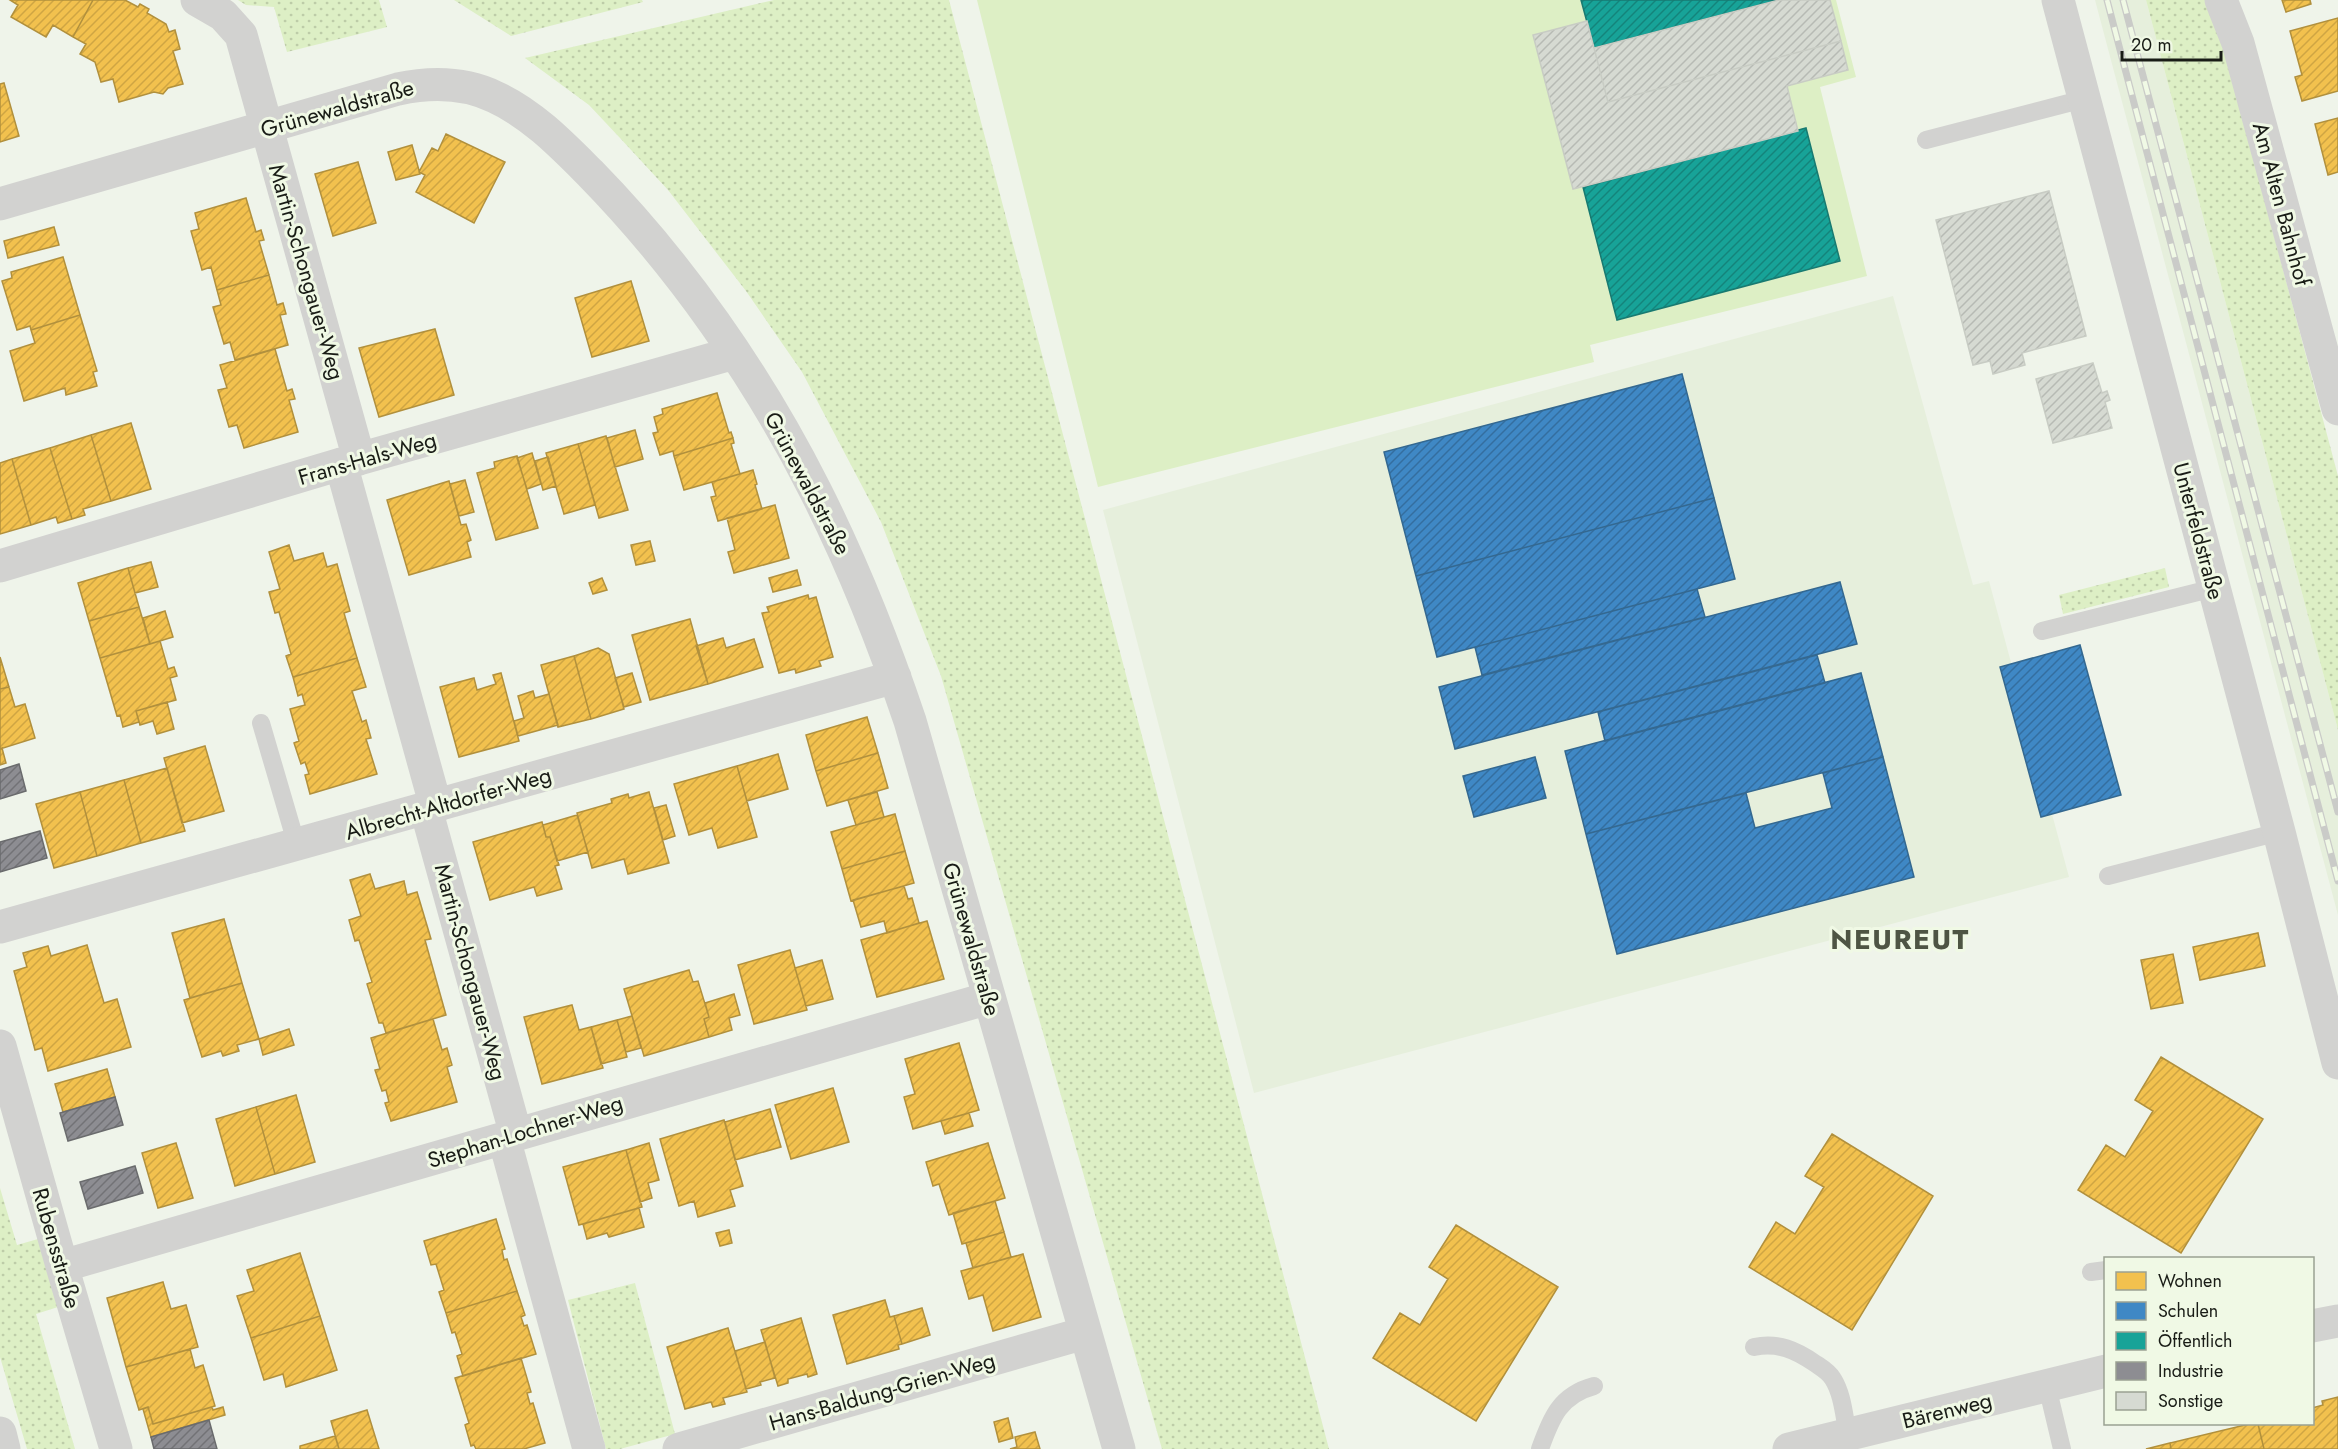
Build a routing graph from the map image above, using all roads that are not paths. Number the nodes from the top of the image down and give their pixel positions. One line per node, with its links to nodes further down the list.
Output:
1 (197, 0): 5 (street, Martin-Schongauer-Weg)
2 (2058, 0): 4 (street, Unterfeldstraße)
3 (2221, 0): 9 (street, Am Alten Bahnhof)
4 (2084, 99): 6 (lane); 12 (street, Unterfeldstraße)
5 (267, 127): 7 (street, Grünewaldstraße); 8 (street, Grünewaldstraße); 10 (street, Martin-Schongauer-Weg)
6 (1926, 140)
7 (0, 204)
8 (734, 353): 10 (street, Frans-Hals-Weg); 14 (street, Grünewaldstraße)
9 (2338, 410)
10 (350, 462): 11 (street, Frans-Hals-Weg); 16 (street, Martin-Schongauer-Weg)
11 (0, 566)
12 (2214, 588): 13 (lane); 17 (street, Unterfeldstraße)
13 (2042, 631)
14 (895, 677): 16 (street, Albrecht-Altdorfer-Weg); 21 (street, Grünewaldstraße)
15 (261, 723): 18 (lane)
16 (431, 808): 18 (street, Albrecht-Altdorfer-Weg); 24 (street, Martin-Schongauer-Weg)
17 (2279, 832): 19 (lane); 23 (street, Unterfeldstraße)
18 (297, 846): 20 (street, Albrecht-Altdorfer-Weg)
19 (2108, 876)
20 (0, 927)
21 (989, 998): 24 (street, Stephan-Lochner-Weg); 28 (street, Grünewaldstraße)
22 (0, 1046): 25 (street, Rubensstraße)
23 (2338, 1063)
24 (510, 1136): 25 (street, Stephan-Lochner-Weg); 37 (street, Martin-Schongauer-Weg)
25 (62, 1266): 36 (street, Rubensstraße)
26 (2338, 1321): 27 (street)
27 (2314, 1326)
28 (1085, 1333): 38 (street, Hans-Baldung-Grien-Weg); 39 (street, Grünewaldstraße)
29 (1754, 1347): 34 (lane)
30 (2104, 1372): 32 (street, Bärenweg)
31 (1594, 1386): 40 (lane)
32 (2047, 1386): 34 (street, Bärenweg); 42 (lane)
33 (0, 1433): 35 (street)
34 (1848, 1434): 41 (street, Bärenweg)
35 (4, 1449)
36 (116, 1449)
37 (590, 1449)
38 (679, 1449)
39 (1119, 1449)
40 (1540, 1449)
41 (1788, 1449)
42 (2062, 1449)

